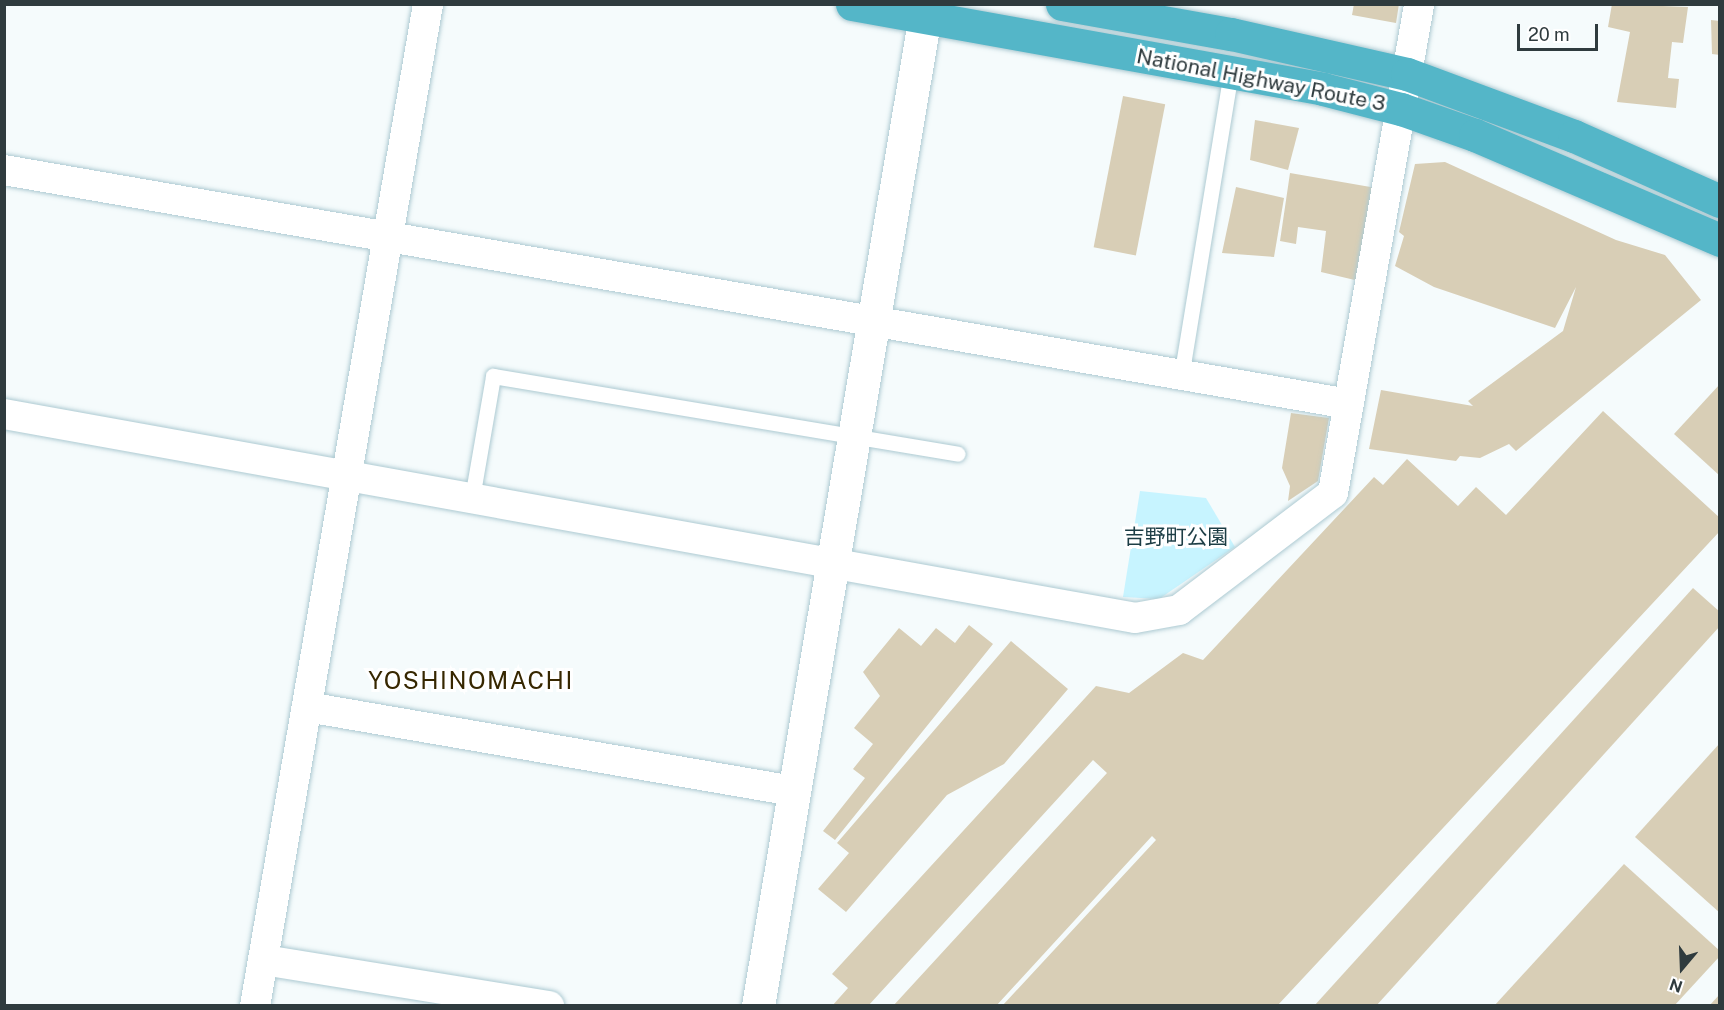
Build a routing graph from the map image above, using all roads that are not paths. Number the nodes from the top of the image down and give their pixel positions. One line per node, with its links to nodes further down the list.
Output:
1 (428, 4): 11 (street)
2 (852, 4): 5 (highway, National Highway Route 3)
3 (1062, 4): 7 (highway, National Highway Route 3)
4 (1419, 4): 7 (street)
5 (926, 10): 6 (highway, National Highway Route 3); 13 (street)
6 (1231, 72): 8 (highway, National Highway Route 3); 14 (lane)
7 (1407, 74): 8 (street); 10 (highway, National Highway Route 3)
8 (1401, 109): 12 (highway, National Highway Route 3); 15 (street)
9 (4, 170): 11 (street)
10 (1719, 201)
11 (388, 235): 13 (street); 19 (street)
12 (1719, 240)
13 (873, 319): 14 (street); 17 (street)
14 (1180, 377): 15 (street)
15 (1349, 404): 21 (street)
16 (4, 414): 19 (street)
17 (853, 436): 18 (lane); 20 (lane); 21 (street)
18 (957, 454)
19 (346, 475): 20 (street); 22 (street)
20 (472, 498): 21 (street)
21 (830, 564): 23 (street)
22 (307, 707): 23 (street); 24 (street)
23 (793, 791): 27 (street)
24 (264, 960): 25 (street); 26 (street)
25 (255, 1005)
26 (549, 1005)
27 (758, 1005)

